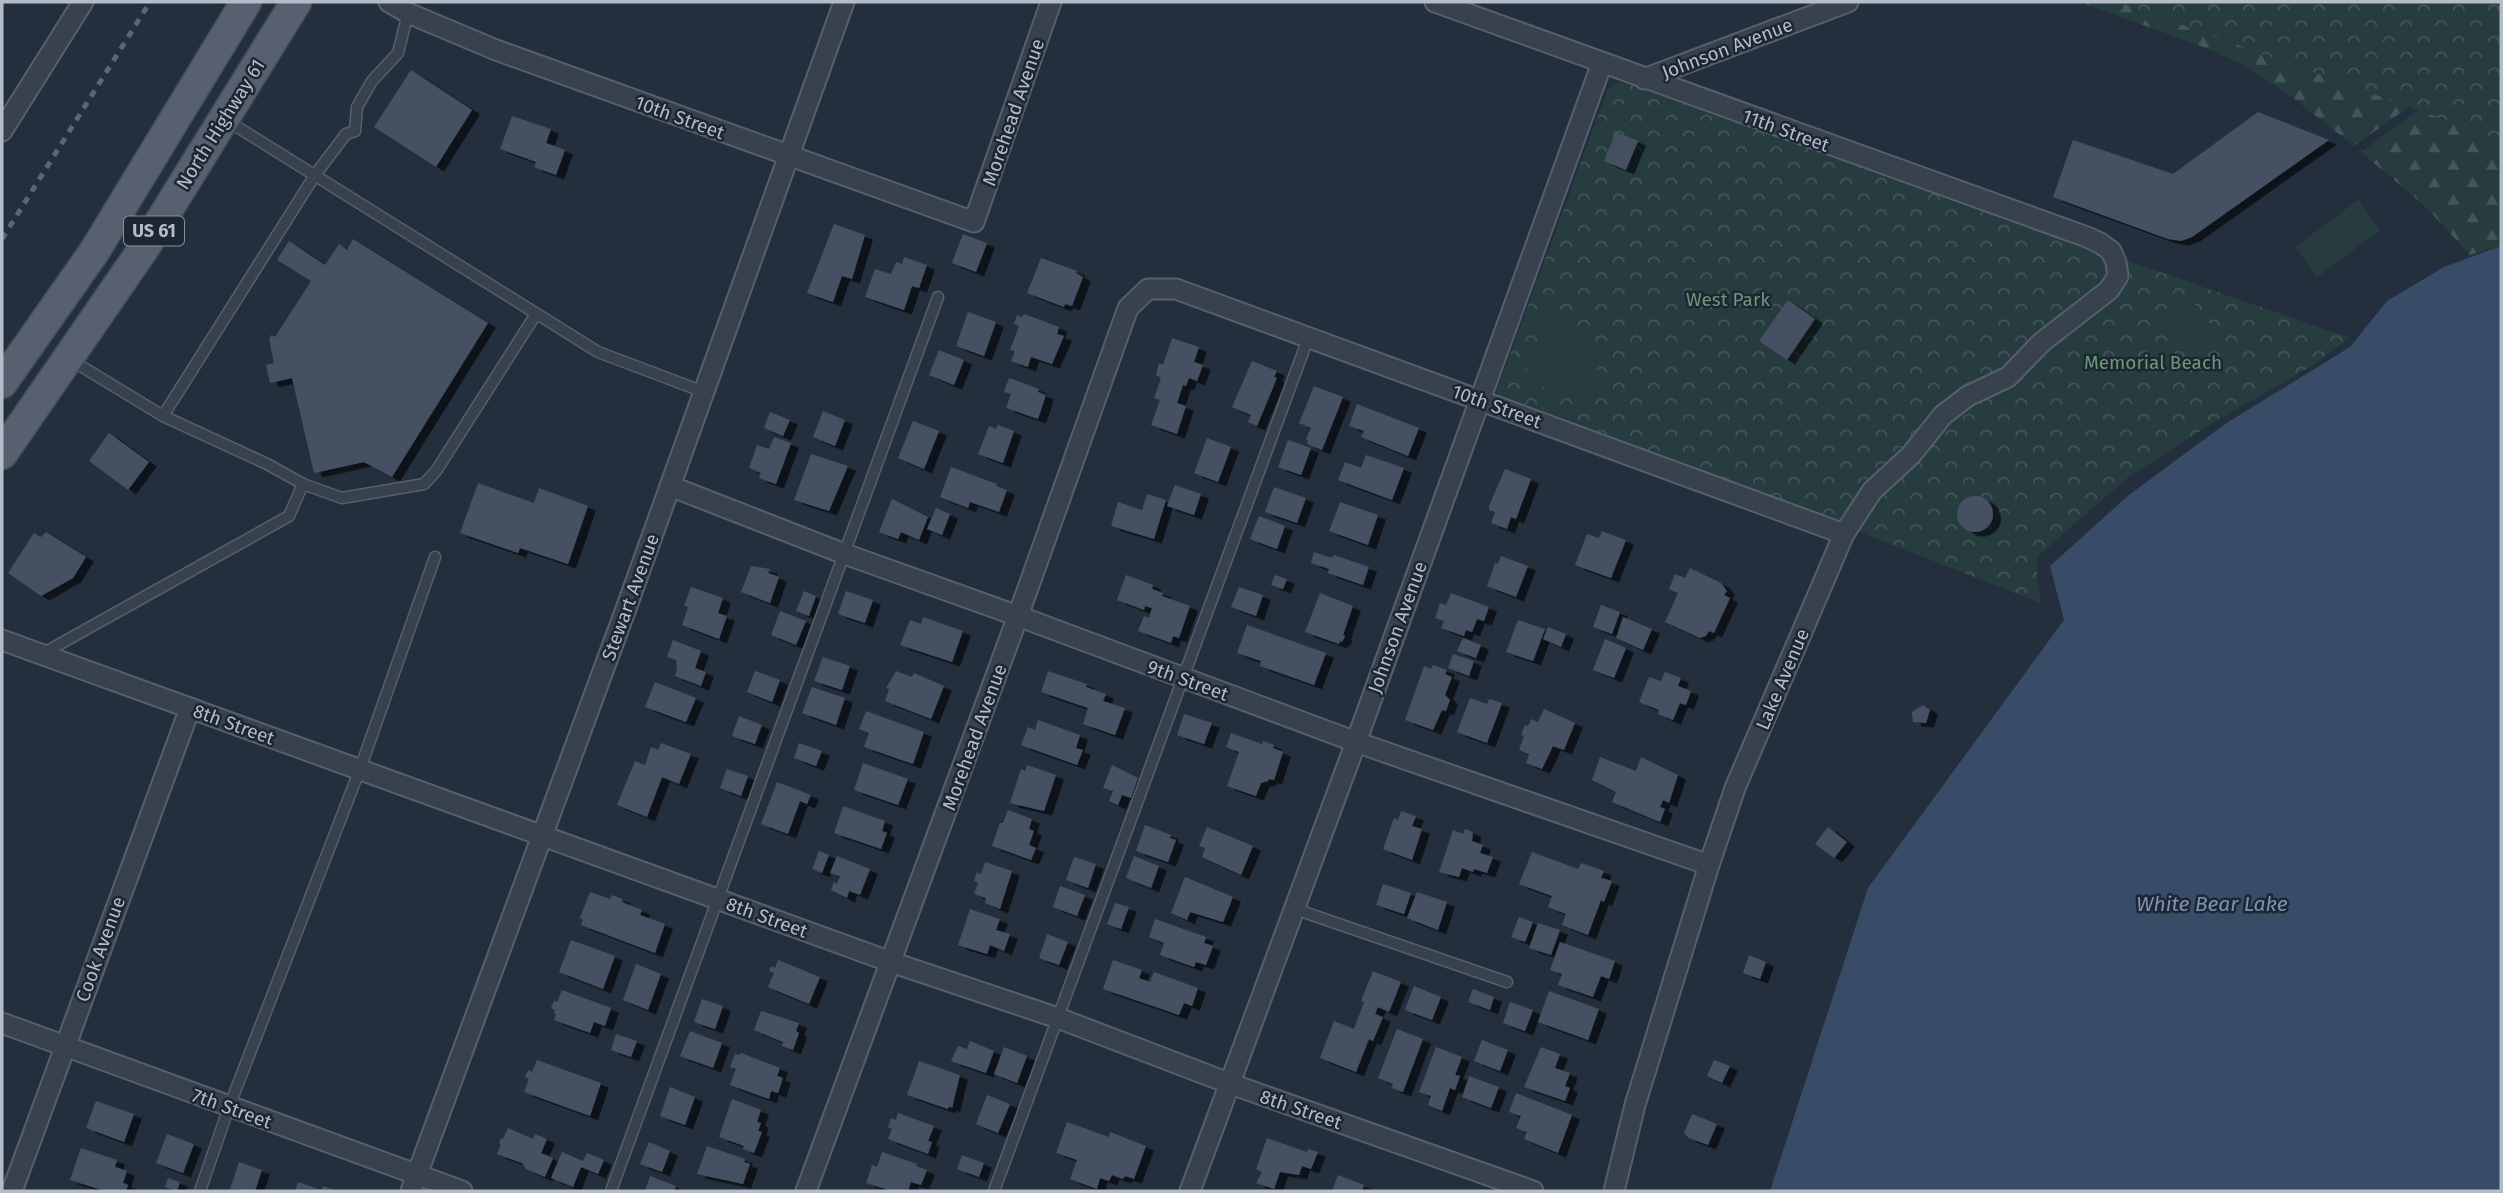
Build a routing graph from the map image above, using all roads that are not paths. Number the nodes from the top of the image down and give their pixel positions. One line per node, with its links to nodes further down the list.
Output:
1 (83, 2): 13 (street)
2 (246, 2): 23 (main road, North Highway 61 / US 61)
3 (296, 2): 12 (main road, North Highway 61 / US 61)
4 (389, 2): 9 (street, 10th Street)
5 (844, 2): 14 (street, Stewart Avenue)
6 (1051, 2): 16 (street, Morehead Avenue)
7 (1435, 2): 10 (street, 11th Street)
8 (1848, 2): 11 (street, Johnson Avenue)
9 (408, 13): 14 (street, 10th Street); 15 (lane)
10 (1602, 63): 11 (street, 11th Street); 25 (street, Johnson Avenue)
11 (1644, 79): 17 (street, 11th Street)
12 (223, 118): 15 (lane); 22 (main road, North Highway 61 / US 61)
13 (2, 131)
14 (788, 155): 16 (street, 10th Street); 24 (street, Stewart Avenue)
15 (315, 174): 20 (lane); 26 (lane)
16 (974, 222)
17 (2118, 276): 30 (street, Lake Avenue)
18 (1148, 289): 21 (street, 10th Street); 33 (street, Morehead Avenue)
19 (938, 297): 31 (lane)
20 (536, 314): 24 (lane); 28 (lane)
21 (1309, 336): 25 (street, 10th Street); 36 (lane)
22 (67, 358): 26 (lane); 27 (main road, North Highway 61 / US 61)
23 (2, 383)
24 (704, 392): 29 (street, Stewart Avenue)
25 (1478, 399): 30 (street, 10th Street); 38 (street, Johnson Avenue)
26 (163, 416): 28 (lane)
27 (2, 454)
28 (303, 484): 35 (lane)
29 (670, 486): 31 (street, 9th Street); 40 (street, Stewart Avenue)
30 (1844, 534): 41 (street, Lake Avenue)
31 (842, 553): 33 (street, 9th Street); 42 (lane)
32 (435, 557): 39 (lane)
33 (1018, 615): 36 (street, 9th Street); 44 (street, Morehead Avenue)
34 (2, 640): 35 (street, 8th Street)
35 (42, 654): 37 (street, 8th Street)
36 (1182, 678): 38 (street, 9th Street); 46 (lane)
37 (190, 708): 39 (street, 8th Street); 48 (street, Cook Avenue)
38 (1356, 742): 41 (street, 9th Street); 43 (street, Johnson Avenue)
39 (360, 769): 40 (street, 8th Street); 50 (lane)
40 (542, 834): 42 (street, 8th Street); 51 (street, Stewart Avenue)
41 (1709, 865): 60 (street, Lake Avenue)
42 (717, 898): 44 (street, 8th Street); 55 (lane)
43 (1295, 909): 45 (lane); 49 (street, Johnson Avenue)
44 (891, 962): 46 (street, 8th Street); 56 (street, Morehead Avenue)
45 (1507, 982)
46 (1058, 1018): 49 (street, 8th Street); 57 (lane)
47 (2, 1023): 48 (street, 7th Street)
48 (64, 1046): 50 (street, 7th Street); 52 (street, Cook Avenue)
49 (1231, 1084): 58 (street, Johnson Avenue); 59 (street, 8th Street)
50 (229, 1107): 51 (street, 7th Street); 53 (lane)
51 (414, 1183): 54 (street, 7th Street)
52 (12, 1191)
53 (200, 1191)
54 (462, 1191)
55 (611, 1191)
56 (806, 1191)
57 (994, 1191)
58 (1190, 1191)
59 (1533, 1191)
60 (1614, 1191)

